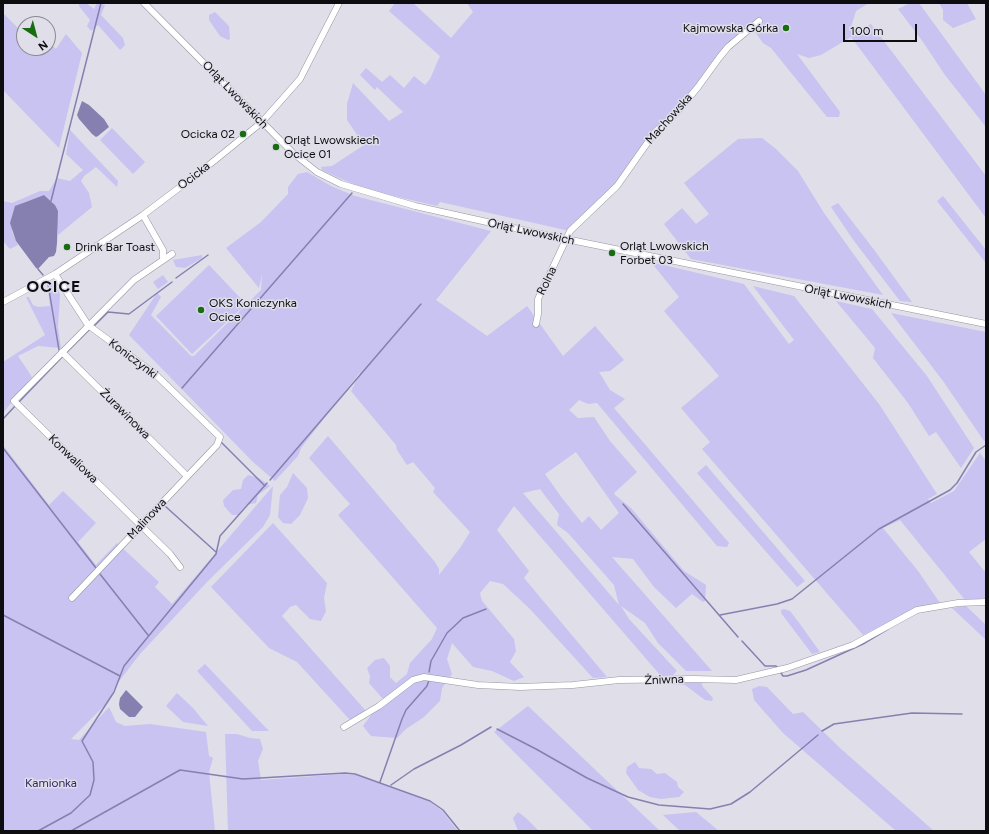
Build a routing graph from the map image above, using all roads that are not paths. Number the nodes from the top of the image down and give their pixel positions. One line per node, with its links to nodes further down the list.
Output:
1 (144, 3): 4 (street, Orląt Lwowskich)
2 (339, 3): 4 (street, Ocicka)
3 (759, 21): 8 (street, Machowska)
4 (262, 122): 5 (street, Ocicka); 8 (street, Orląt Lwowskich)
5 (236, 143): 6 (street); 7 (street, Ocicka)
6 (241, 149)
7 (143, 215): 10 (street); 11 (street, Ocicka)
8 (567, 240): 13 (street, Rolna); 14 (street, Orląt Lwowskich)
9 (172, 254): 10 (street)
10 (163, 259): 15 (street)
11 (55, 274): 12 (street, Ocicka); 15 (street, Koniczynki)
12 (3, 302)
13 (536, 324)
14 (986, 324)
15 (88, 325): 16 (street); 17 (street, Koniczynki)
16 (62, 352): 18 (street, Żurawinowa); 19 (street, Konwaliowa)
17 (220, 437): 18 (street, Malinowa)
18 (187, 476): 19 (street, Malinowa)
19 (141, 526): 20 (street, Konwaliowa); 21 (street, Malinowa)
20 (180, 567)
21 (72, 598)
22 (986, 602): 23 (street, Żniwna)
23 (344, 727)

